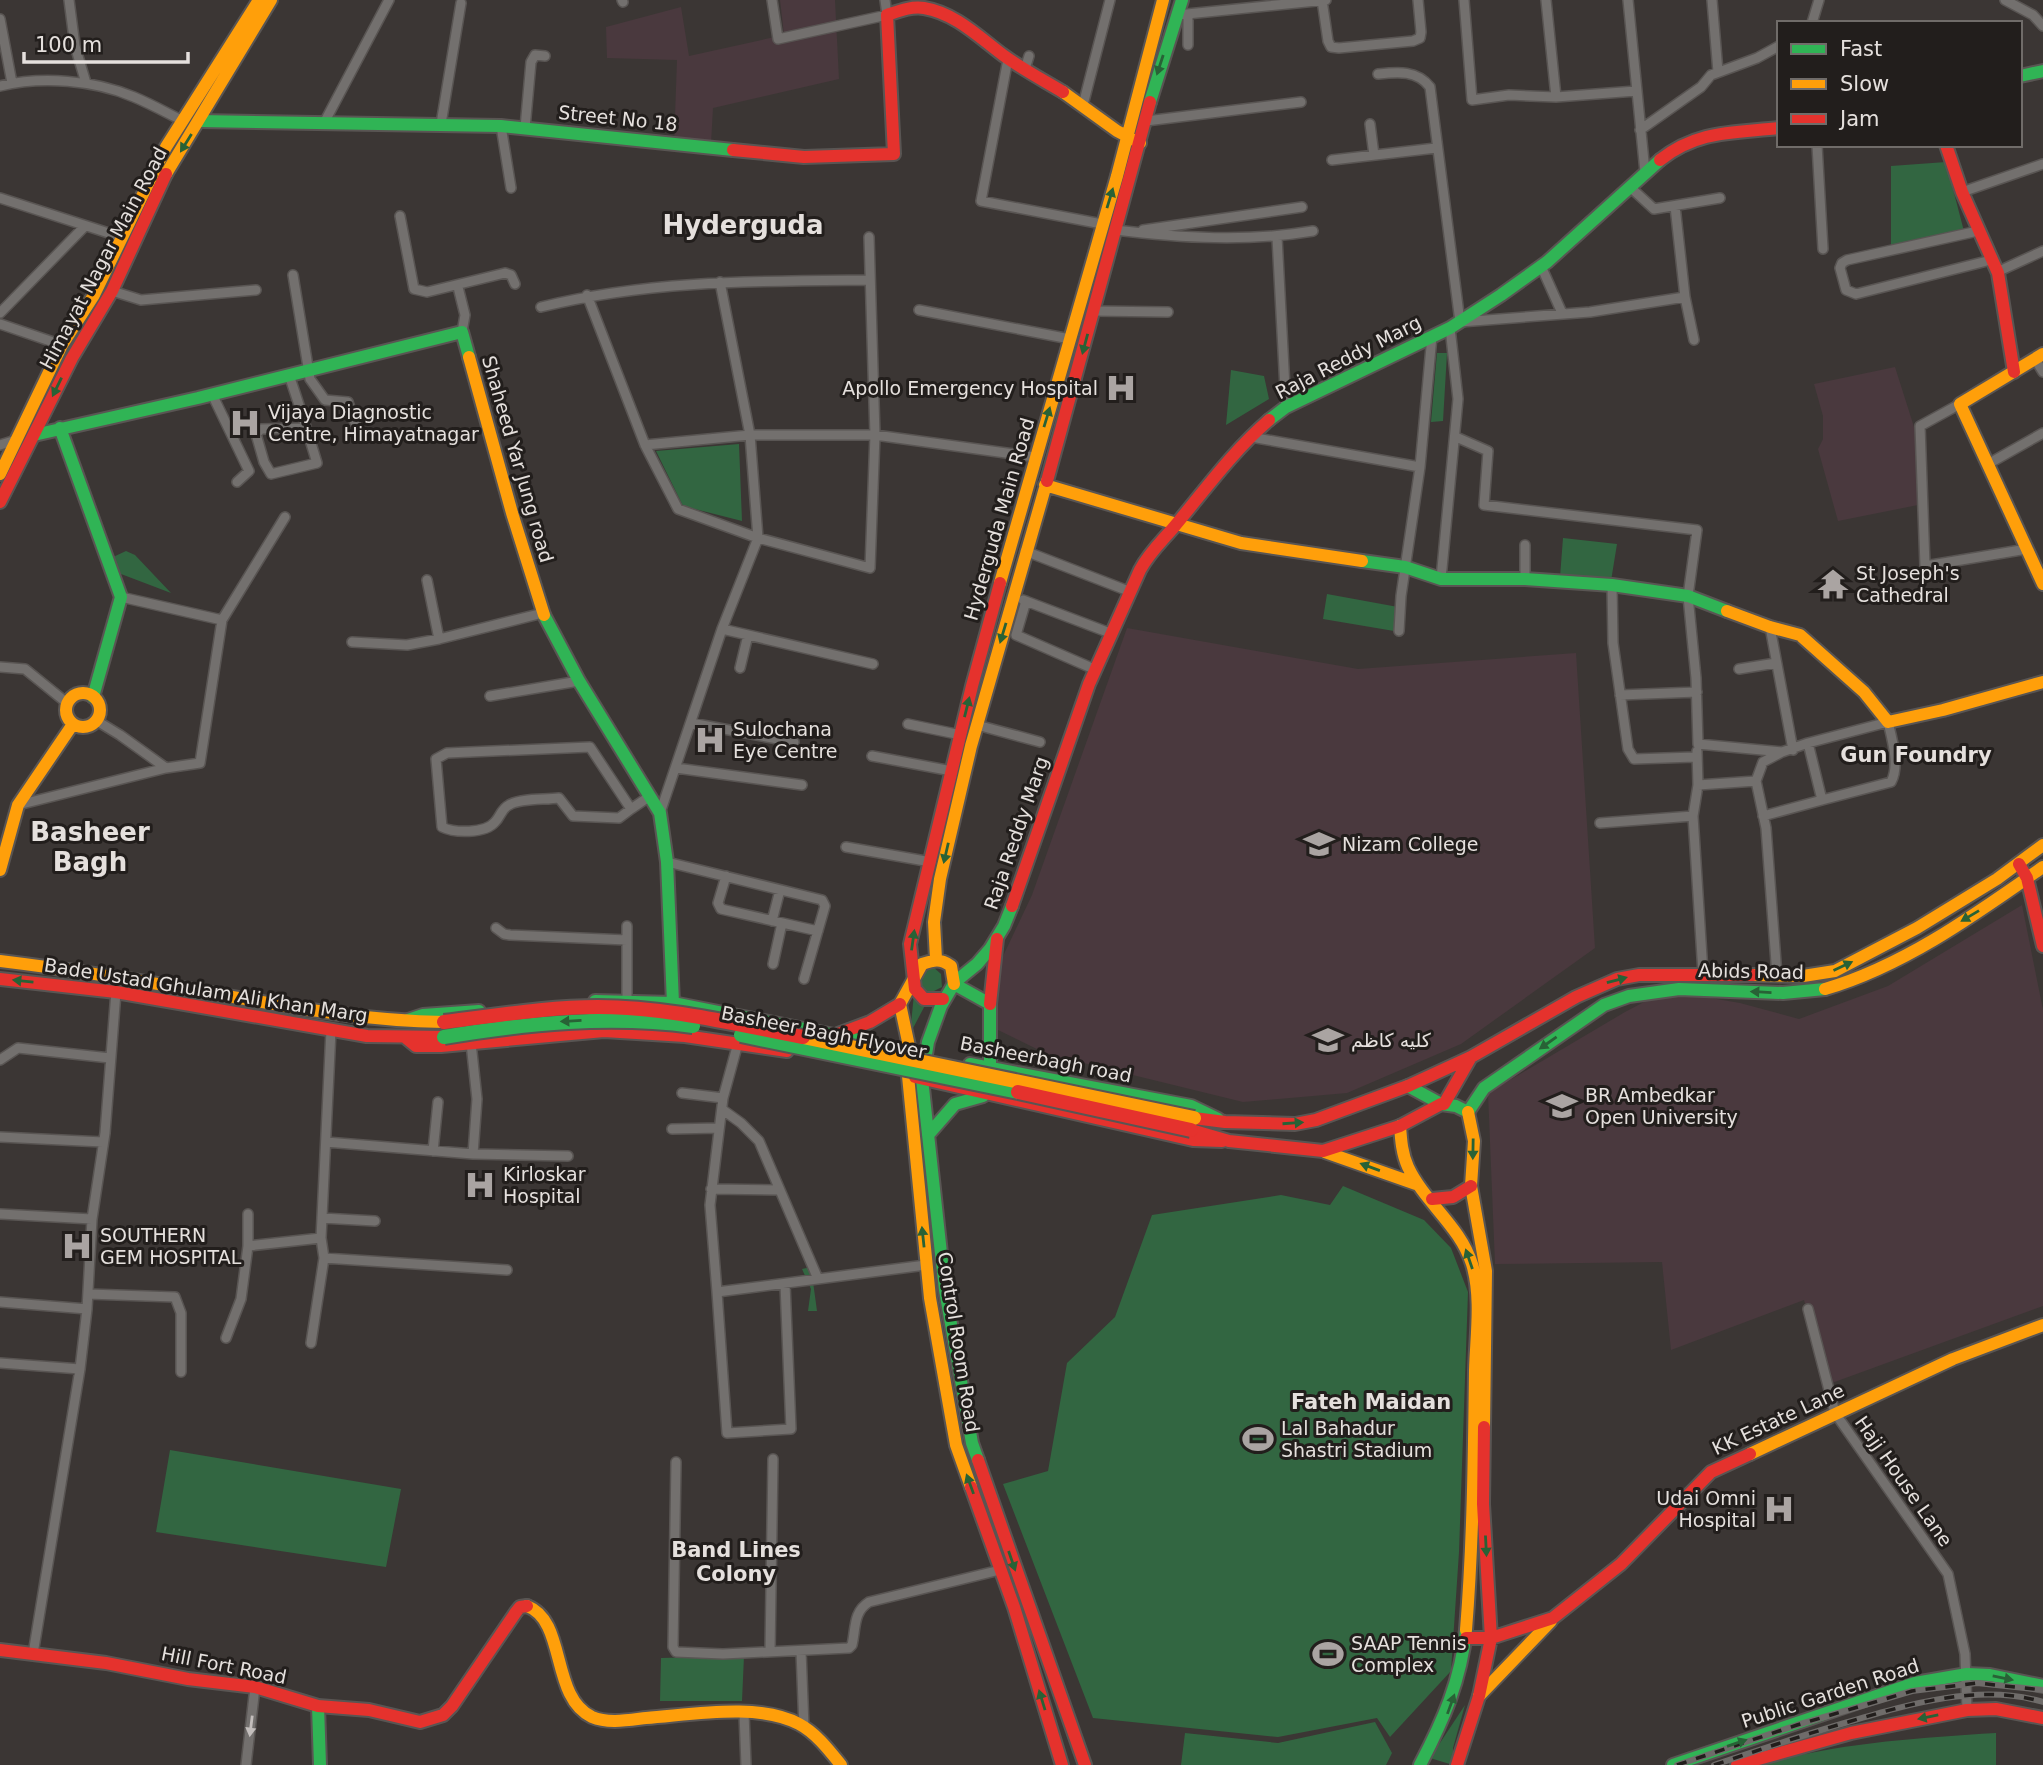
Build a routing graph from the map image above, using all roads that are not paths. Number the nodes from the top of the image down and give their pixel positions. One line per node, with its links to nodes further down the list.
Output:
1 (69, 0): 34 (street)
2 (259, 0): 40 (main road)
3 (271, 0): 41 (main road, Himayat Nagar Main Road)
4 (389, 0): 43 (street)
5 (772, 0): 19 (street)
6 (885, 0): 19 (street)
7 (1110, 0): 39 (street)
8 (1163, 0): 50 (main road, Hyderguda Main Road)
9 (1182, 0): 20 (main road, Hyderguda Main Road)
10 (1324, 0): 11 (street); 20 (street)
11 (1418, 0)
12 (1464, 0): 37 (street)
13 (1546, 0): 37 (street)
14 (1628, 0): 36 (street)
15 (1712, 0): 30 (street)
16 (1819, 0): 22 (street)
17 (2005, 0): 23 (street)
18 (461, 3): 44 (street)
19 (887, 15): 28 (main road); 47 (main road, Street No 18)
20 (1182, 15): 25 (street); 42 (main road, Hyderguda Main Road, one-way to 42)
21 (0, 19): 24 (street)
22 (1813, 21)
23 (2043, 26)
24 (1, 32): 33 (street)
25 (1188, 45)
26 (1777, 47): 30 (street)
27 (545, 56): 47 (street)
28 (1008, 59): 39 (main road); 67 (street)
29 (2043, 71): 32 (main road)
30 (1718, 72): 49 (street)
31 (1378, 74): 53 (street)
32 (2022, 76)
33 (12, 83): 34 (street); 35 (street)
34 (86, 83): 40 (street)
35 (0, 86)
36 (1636, 91): 37 (street); 49 (street)
37 (1556, 97)
38 (1301, 102): 42 (street)
39 (1083, 105): 50 (main road)
40 (183, 121): 70 (main road)
41 (199, 121): 43 (main road, Street No 18); 83 (main road, Himayat Nagar Main Road, one-way to 83)
42 (1146, 121): 50 (main road, Hyderguda Main Road)
43 (324, 123): 44 (main road, Street No 18)
44 (442, 124): 46 (main road, Street No 18)
45 (1370, 124): 54 (street)
46 (501, 126): 47 (main road, Street No 18); 59 (street)
47 (525, 128)
48 (1777, 128): 57 (main road, Raja Reddy Marg)
49 (1640, 130): 57 (street)
50 (1133, 140): 67 (main road, Hyderguda Main Road)
51 (1817, 147): 73 (street)
52 (1947, 147): 60 (main road)
53 (1436, 148): 54 (street); 93 (street)
54 (1374, 155): 55 (street)
55 (1332, 160)
56 (2043, 164): 60 (street)
57 (1645, 172): 58 (main road, Raja Reddy Marg)
58 (1630, 187): 63 (street); 75 (main road, Raja Reddy Marg)
59 (511, 188)
60 (1962, 192): 69 (main road)
61 (0, 198): 66 (street)
62 (1720, 198): 63 (street)
63 (1675, 206): 85 (street)
64 (1302, 207): 67 (street)
65 (400, 216): 81 (street)
66 (84, 227): 70 (street); 90 (street)
67 (1115, 229): 72 (street); 88 (main road, Hyderguda Main Road); 96 (main road, Hyderguda Main Road)
68 (1313, 230): 72 (street)
69 (1978, 231): 76 (main road); 76 (street)
70 (121, 237): 98 (main road)
71 (869, 237): 78 (street)
72 (1277, 237): 106 (street)
73 (1823, 249)
74 (2043, 251): 76 (street)
75 (1541, 266): 91 (street); 93 (main road, Raja Reddy Marg)
76 (1994, 266): 101 (main road)
77 (293, 275): 100 (street)
78 (870, 280): 79 (street); 113 (street)
79 (720, 282): 84 (street); 112 (street)
80 (515, 284): 81 (street)
81 (458, 287): 94 (street)
82 (256, 290): 83 (street)
83 (112, 291): 111 (main road, Himayat Nagar Main Road, one-way to 111)
84 (587, 295): 86 (street); 118 (street)
85 (1685, 297): 91 (street); 97 (street)
86 (541, 307)
87 (919, 310): 96 (street)
88 (1094, 311): 89 (street); 124 (main road, Hyderguda Main Road, one-way to 124)
89 (1168, 312)
90 (0, 313)
91 (1562, 313): 93 (street)
92 (0, 324): 98 (street)
93 (1455, 325): 95 (main road, Raja Reddy Marg); 115 (street)
94 (462, 332): 100 (main road); 142 (main road, Shaheed Yar Jung road)
95 (1432, 336): 106 (main road, Raja Reddy Marg); 121 (street)
96 (1070, 339): 119 (main road, Hyderguda Main Road, one-way to 96)
97 (1694, 340)
98 (62, 345): 116 (main road)
99 (2039, 357): 101 (main road); 102 (street)
100 (309, 370): 103 (main road); 107 (street)
101 (2014, 372): 105 (main road)
102 (2043, 372)
103 (289, 375): 104 (main road); 109 (street)
104 (212, 394): 108 (main road); 123 (street)
105 (1960, 404): 120 (main road); 130 (street)
106 (1286, 407): 114 (main road, Raja Reddy Marg)
107 (355, 423)
108 (60, 428): 111 (main road); 140 (main road)
109 (306, 428): 109 (street)
110 (2043, 433): 120 (street)
111 (34, 435): 116 (main road); 125 (main road, Himayat Nagar Main Road)
112 (750, 435): 113 (street); 118 (street); 128 (street)
113 (875, 435): 119 (street); 128 (street)
114 (1251, 437): 121 (street); 127 (main road, Raja Reddy Marg)
115 (1456, 437): 133 (street); 139 (street)
116 (16, 440): 117 (street); 122 (main road)
117 (0, 445)
118 (645, 445): 128 (street)
119 (1035, 457): 170 (main road, Hyderguda Main Road, one-way to 119)
120 (1988, 464): 130 (main road)
121 (1420, 467): 132 (street)
122 (0, 474)
123 (237, 482)
124 (1045, 485): 127 (main road); 131 (main road, Hyderguda Main Road)
125 (0, 502)
126 (285, 517): 143 (street)
127 (1177, 523): 132 (main road); 138 (main road, Raja Reddy Marg)
128 (758, 538): 145 (street)
129 (1525, 545): 134 (street)
130 (2027, 549): 136 (main road)
131 (1025, 551): 138 (street); 141 (main road, Hyderguda Main Road)
132 (1405, 567): 133 (main road); 146 (street)
133 (1441, 579): 134 (main road)
134 (1525, 579): 137 (main road)
135 (427, 580): 149 (street)
136 (2043, 584)
137 (1612, 585): 139 (main road); 160 (street)
138 (1130, 592): 147 (main road, Raja Reddy Marg)
139 (1688, 596): 144 (main road); 159 (street)
140 (121, 597): 143 (street); 161 (main road)
141 (1019, 598): 147 (street); 155 (street); 169 (main road, Hyderguda Main Road, one-way to 169)
142 (543, 613): 149 (street); 157 (main road, Shaheed Yar Jung road)
143 (222, 620): 179 (street)
144 (1770, 627): 151 (street); 165 (main road)
145 (722, 629): 148 (street); 166 (street)
146 (1399, 631)
147 (1110, 633): 155 (main road, Raja Reddy Marg)
148 (748, 635): 152 (street); 154 (street)
149 (439, 639): 150 (street)
150 (352, 642)
151 (1776, 663): 156 (street); 175 (street)
152 (873, 664)
153 (0, 667): 163 (street)
154 (740, 668)
155 (1094, 668): 207 (main road, Raja Reddy Marg)
156 (1739, 669)
157 (579, 681): 162 (street); 185 (main road, Shaheed Yar Jung road)
158 (2043, 682): 165 (main road)
159 (1696, 692): 160 (street); 174 (street)
160 (1620, 695): 178 (street)
161 (93, 696): 163 (main road); 164 (main road)
162 (490, 696)
163 (67, 703): 167 (main road)
164 (97, 721): 167 (main road); 179 (street)
165 (1888, 722): 173 (street); 186 (street)
166 (691, 723): 171 (street); 180 (street)
167 (73, 724): 187 (main road)
168 (908, 724): 170 (street)
169 (977, 724): 172 (street); 211 (main road, Hyderguda Main Road, one-way to 211)
170 (961, 735): 181 (main road, Hyderguda Main Road)
171 (794, 742)
172 (1040, 742)
173 (1808, 743): 175 (street); 186 (street)
174 (1698, 744): 176 (street); 178 (street)
175 (1793, 750): 176 (street)
176 (1782, 752): 182 (street)
177 (872, 756): 181 (street)
178 (1695, 757): 184 (street)
179 (166, 768): 187 (street)
180 (676, 768): 183 (street); 189 (street)
181 (952, 771): 196 (main road, Hyderguda Main Road)
182 (1756, 781): 184 (street); 191 (street)
183 (802, 785)
184 (1698, 785): 190 (street)
185 (650, 796): 188 (street); 189 (main road, Shaheed Yar Jung road)
186 (1822, 800): 191 (street)
187 (18, 805): 199 (main road)
188 (631, 809): 188 (street)
189 (660, 813): 195 (main road, Shaheed Yar Jung road)
190 (1693, 816): 192 (street); 215 (street)
191 (1763, 816): 216 (street)
192 (1600, 823)
193 (2043, 845): 197 (main road, Basheer Bagh Flyover)
194 (846, 847): 196 (street)
195 (667, 862): 200 (street); 224 (main road, Shaheed Yar Jung road)
196 (931, 862): 217 (main road, Hyderguda Main Road, one-way to 196)
197 (2019, 864): 201 (main road); 216 (main road, Basheer Bagh Flyover, one-way to 197)
198 (2043, 867): 201 (main road, Abids Road)
199 (0, 870)
200 (726, 876): 202 (street); 203 (street)
201 (2027, 878): 209 (main road); 245 (main road, Abids Road, one-way to 245)
202 (780, 890): 203 (street); 206 (street)
203 (777, 922): 206 (street); 214 (street)
204 (627, 926): 208 (street)
205 (496, 928): 208 (street)
206 (818, 932): 219 (street)
207 (997, 938): 220 (main road, Raja Reddy Marg); 226 (main road)
208 (627, 940): 223 (street)
209 (2043, 946)
210 (0, 954): 213 (main road)
211 (936, 959): 217 (main road); 220 (main road)
212 (0, 961): 213 (main road, Bade Ustad Ghulam Ali Khan Marg)
213 (19, 963): 228 (main road, Bade Ustad Ghulam Ali Khan Marg)
214 (774, 964)
215 (1703, 973): 216 (main road, Basheer Bagh Flyover); 233 (main road, Basheer Bagh Flyover, one-way to 215)
216 (1777, 976)
217 (913, 978): 222 (main road); 225 (main road)
218 (0, 979): 221 (main road, Bade Ustad Ghulam Ali Khan Marg, one-way to 218)
219 (804, 979)
220 (954, 984): 222 (main road, Raja Reddy Marg); 226 (main road)
221 (116, 992): 227 (main road, Bade Ustad Ghulam Ali Khan Marg); 234 (street)
222 (943, 999): 232 (main road, Raja Reddy Marg)
223 (627, 1000): 224 (main road, Basheerbagh road); 228 (main road, Basheerbagh road)
224 (673, 1003): 229 (main road, Basheerbagh road)
225 (900, 1004): 229 (main road); 232 (main road)
226 (990, 1004): 236 (main road)
227 (331, 1030): 228 (main road, Bade Ustad Ghulam Ali Khan Marg); 255 (street)
228 (403, 1030): 230 (main road); 247 (main road, Basheer Bagh Flyover, bridge)
229 (834, 1035): 232 (main road, Basheerbagh road)
230 (471, 1043): 231 (main road); 258 (street)
231 (738, 1043): 237 (main road); 241 (street)
232 (917, 1053): 236 (main road, Basheerbagh road); 237 (main road)
233 (1471, 1057): 238 (main road, Basheer Bagh Flyover); 243 (main road)
234 (110, 1058): 235 (street); 254 (street)
235 (0, 1060)
236 (992, 1068): 240 (main road); 246 (main road, Basheerbagh road)
237 (915, 1078): 240 (main road); 251 (main road, Control Room Road); 273 (main road, Control Room Road, one-way to 237)
238 (1408, 1086): 243 (main road); 246 (main road, Basheer Bagh Flyover, one-way to 238)
239 (682, 1093): 241 (street)
240 (987, 1095): 251 (main road); 253 (main road)
241 (723, 1098): 244 (street)
242 (438, 1102): 256 (street)
243 (1443, 1104): 245 (main road); 248 (main road)
244 (723, 1110): 249 (street); 263 (street)
245 (1468, 1112): 261 (main road, one-way to 261)
246 (1225, 1122): 247 (main road, Basheer Bagh Flyover)
247 (1193, 1124): 253 (main road, Basheer Bagh Flyover)
248 (1400, 1126): 257 (main road); 260 (main road)
249 (719, 1128): 250 (street); 262 (street)
250 (672, 1129)
251 (928, 1135): 289 (main road, Control Room Road)
252 (0, 1137): 254 (street)
253 (1229, 1141): 257 (main road)
254 (103, 1142): 267 (street)
255 (326, 1142): 256 (street); 268 (street)
256 (433, 1150): 258 (street)
257 (1323, 1151): 260 (main road, one-way to 257)
258 (473, 1154): 259 (street)
259 (568, 1156)
260 (1416, 1184): 264 (main road)
261 (1471, 1186): 264 (main road); 296 (main road, one-way to 296)
262 (711, 1189): 263 (street); 277 (street)
263 (779, 1189): 275 (street)
264 (1432, 1199): 295 (main road, one-way to 264)
265 (0, 1214): 267 (street)
266 (247, 1214): 271 (street)
267 (92, 1219): 278 (street)
268 (322, 1219): 269 (street); 270 (street)
269 (375, 1221)
270 (321, 1238): 271 (street); 272 (street)
271 (248, 1246): 283 (street)
272 (324, 1258): 274 (street); 284 (street)
273 (926, 1265): 275 (street); 291 (main road, Control Room Road)
274 (506, 1270)
275 (818, 1279): 276 (street)
276 (785, 1284): 277 (street); 277 (street)
277 (717, 1292)
278 (88, 1294): 280 (street); 287 (street)
279 (0, 1302): 280 (street)
280 (87, 1308): 286 (street)
281 (1808, 1309): 288 (street, Hajj House Lane)
282 (2043, 1325): 288 (main road, KK Estate Lane)
283 (226, 1338)
284 (311, 1343)
285 (0, 1363): 286 (street)
286 (80, 1369): 300 (street)
287 (181, 1372)
288 (1835, 1413): 294 (main road, KK Estate Lane); 301 (street, Hajj House Lane)
289 (977, 1456): 291 (main road); 315 (main road, Control Room Road, one-way to 315)
290 (773, 1459): 299 (street)
291 (961, 1461): 293 (main road, Control Room Road, one-way to 291)
292 (676, 1462): 299 (street)
293 (1000, 1570): 298 (street); 314 (main road, Control Room Road, one-way to 293)
294 (1553, 1618): 296 (main road, KK Estate Lane); 304 (main road)
295 (1466, 1638): 296 (main road, KK Estate Lane); 316 (main road, one-way to 295)
296 (1491, 1638): 304 (main road)
297 (0, 1650): 300 (main road, Hill Fort Road)
298 (801, 1651): 299 (street); 309 (street)
299 (770, 1652)
300 (33, 1654): 303 (main road, Hill Fort Road)
301 (1967, 1674): 302 (main road, Public Garden Road, one-way to 302); 306 (street, Hajj House Lane); 318 (main road, Public Garden Road, one-way to 301)
302 (2043, 1686)
303 (255, 1687): 305 (main road, Hill Fort Road); 310 (street, one-way to 310)
304 (1479, 1696): 317 (main road)
305 (318, 1706): 307 (main road, Hill Fort Road); 311 (main road)
306 (1967, 1710): 308 (main road); 319 (main road, one-way to 319)
307 (744, 1713): 309 (main road, Hill Fort Road); 312 (street)
308 (2043, 1718)
309 (804, 1727): 313 (main road, Hill Fort Road)
310 (246, 1765)
311 (320, 1765)
312 (746, 1765)
313 (841, 1765)
314 (1062, 1765)
315 (1085, 1765)
316 (1420, 1765)
317 (1457, 1765)
318 (1673, 1765)
319 (1738, 1765)

